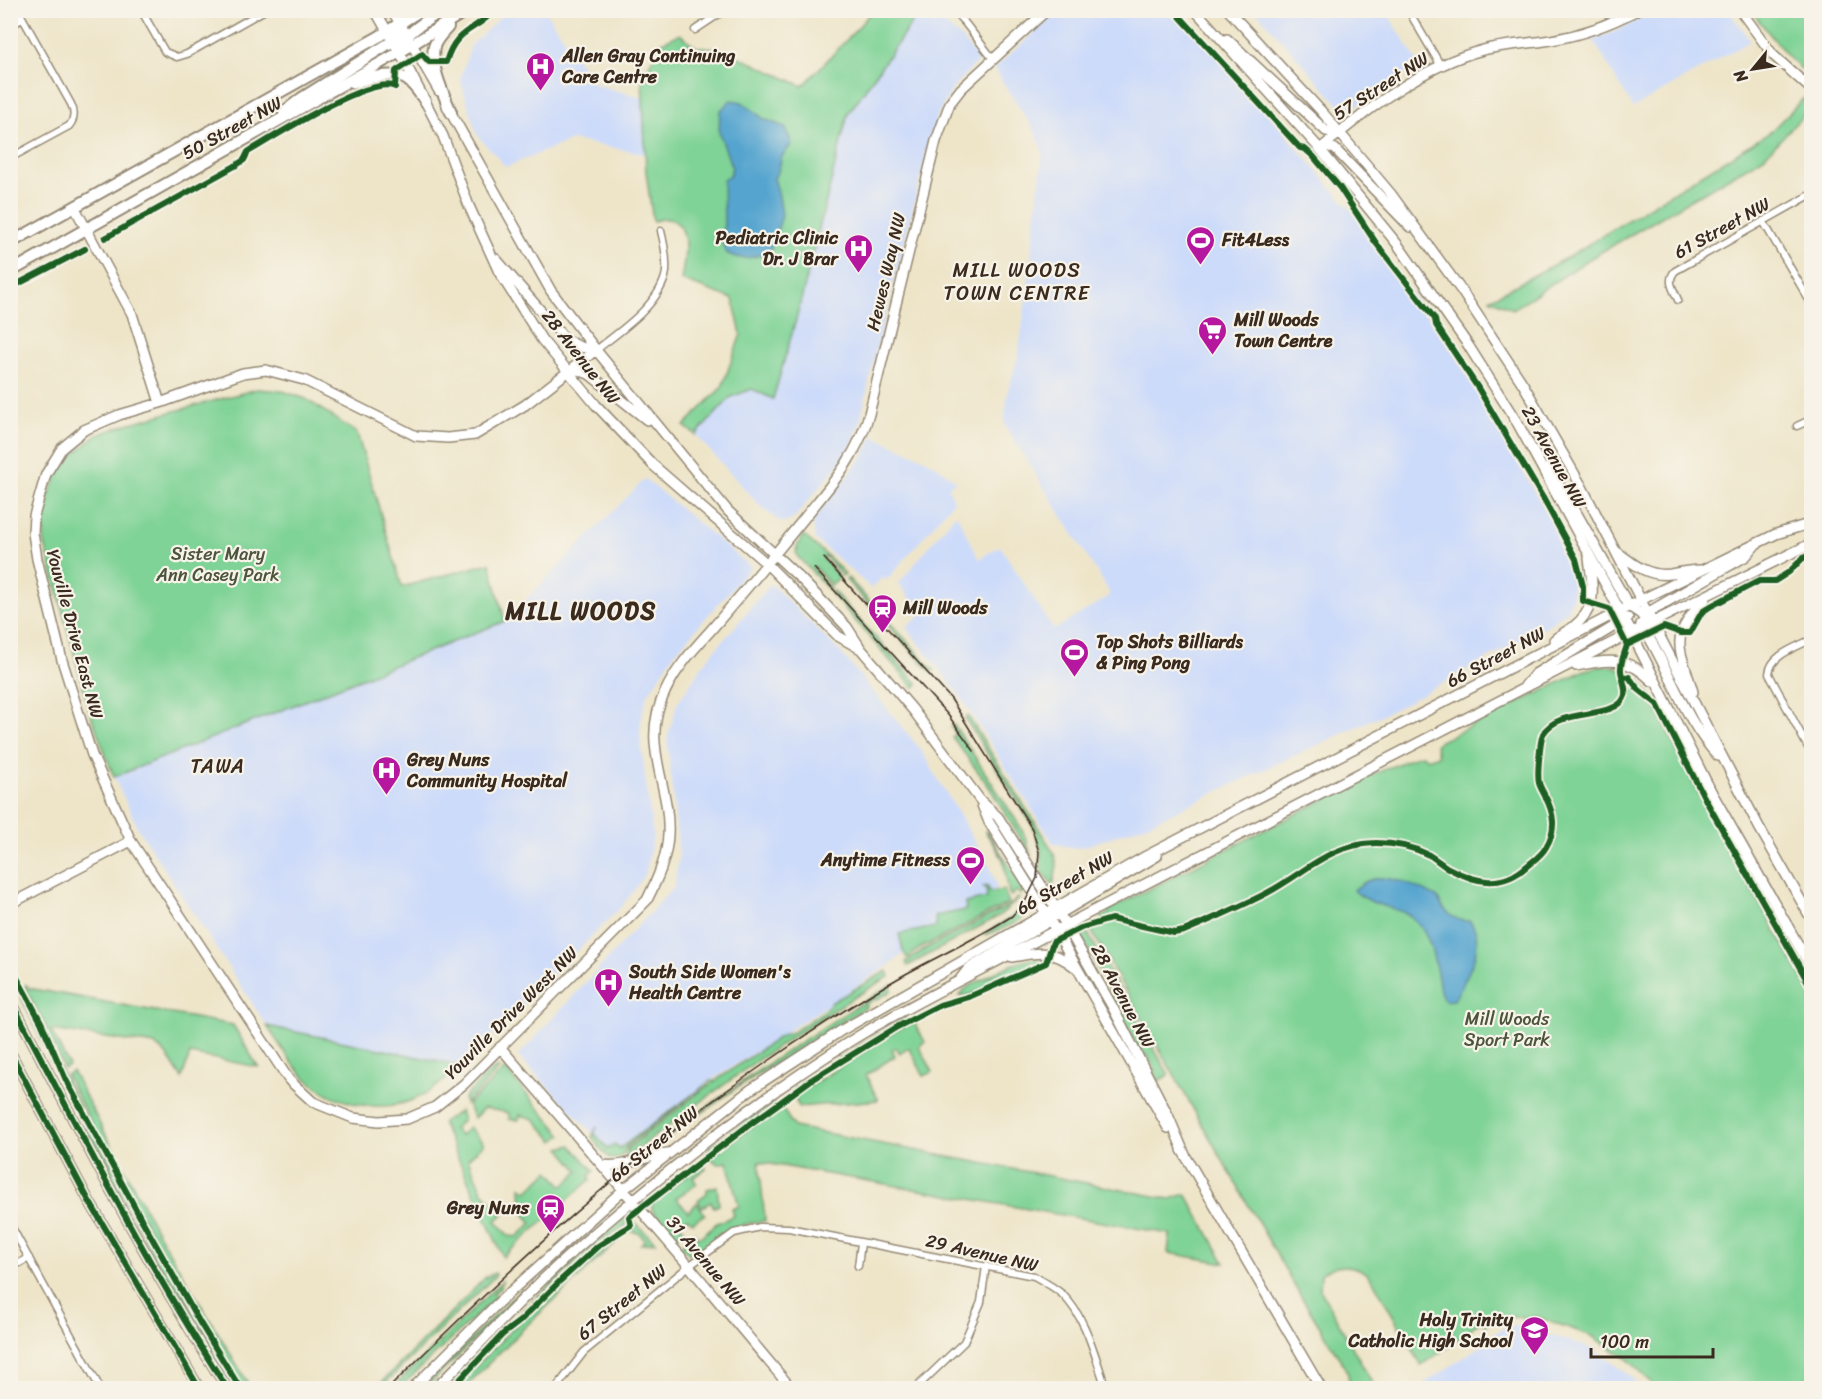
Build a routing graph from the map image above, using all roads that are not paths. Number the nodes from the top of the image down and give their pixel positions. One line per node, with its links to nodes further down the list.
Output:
1 (18, 10): 17 (street)
2 (141, 10): 3 (street)
3 (265, 10)
4 (375, 10): 22 (main road, 28 Avenue NW)
5 (392, 10): 18 (main road, 28 Avenue NW)
6 (421, 10): 18 (main road)
7 (442, 10): 23 (main road)
8 (725, 10): 21 (street)
9 (953, 10): 25 (street)
10 (1047, 10): 25 (main road, Hewes Way NW)
11 (1195, 10): 20 (main road, 23 Avenue NW)
12 (1408, 10): 26 (street)
13 (1636, 10): 26 (main road, 57 Street NW)
14 (1740, 10): 27 (main road)
15 (1229, 12): 32 (main road, 23 Avenue NW)
16 (463, 13): 23 (main road); 30 (main road)
17 (22, 19): 19 (street); 34 (street)
18 (400, 24): 22 (main road); 23 (main road, 28 Avenue NW)
19 (10, 26)
20 (1211, 27): 32 (main road); 33 (main road, 23 Avenue NW)
21 (695, 30)
22 (390, 36): 24 (main road, 28 Avenue NW); 31 (main road); 36 (main road, 50 Street NW)
23 (410, 41): 24 (main road); 30 (main road, 28 Avenue NW)
24 (400, 52): 28 (main road, 50 Street NW); 29 (main road, 28 Avenue NW)
25 (993, 59): 58 (main road, Hewes Way NW)
26 (1441, 66): 32 (main road, 57 Street NW)
27 (1812, 90)
28 (315, 100): 29 (main road); 31 (main road, 50 Street NW)
29 (425, 101): 42 (main road, 28 Avenue NW)
30 (451, 112): 46 (main road, 28 Avenue NW)
31 (258, 133): 38 (main road, 50 Street NW)
32 (1340, 133): 33 (main road, 57 Street NW); 41 (main road, 23 Avenue NW)
33 (1320, 149): 41 (main road); 50 (main road, 23 Avenue NW)
34 (10, 158)
35 (1812, 194): 37 (street, 61 Street NW)
36 (75, 207): 38 (main road); 40 (main road, 50 Street NW)
37 (1763, 221): 44 (street, 61 Street NW); 45 (street)
38 (86, 229): 43 (main road, 50 Street NW); 48 (main road)
39 (661, 231): 46 (street)
40 (10, 243)
41 (1426, 243): 56 (main road, 23 Avenue NW)
42 (487, 248): 46 (main road); 47 (main road, 28 Avenue NW)
43 (10, 272)
44 (1678, 300)
45 (1812, 305)
46 (596, 350): 47 (main road, Youville Drive East NW); 52 (main road, 28 Avenue NW)
47 (567, 370): 48 (main road, Youville Drive East NW); 52 (main road); 59 (main road, 28 Avenue NW)
48 (160, 403): 74 (main road, Youville Drive East NW)
49 (1812, 419): 51 (street)
50 (1518, 424): 57 (main road, 23 Avenue NW); 63 (main road)
51 (1797, 426)
52 (663, 433): 58 (main road, 28 Avenue NW)
53 (1812, 523): 54 (main road, 66 Street NW)
54 (1758, 542): 60 (main road, 66 Street NW); 63 (main road)
55 (1812, 543): 61 (main road, 66 Street NW)
56 (1614, 549): 60 (main road); 62 (main road, 23 Avenue NW)
57 (1588, 553): 63 (main road, 23 Avenue NW); 67 (main road)
58 (775, 555): 59 (main road, Youville Drive West NW); 66 (main road, 28 Avenue NW)
59 (767, 564): 66 (main road, 28 Avenue NW); 86 (main road, Youville Drive West NW)
60 (1702, 570): 62 (main road, 66 Street NW)
61 (1711, 593): 63 (main road, 66 Street NW); 71 (main road)
62 (1640, 601): 63 (main road, 66 Street NW)
63 (1636, 616): 64 (main road, 66 Street NW); 64 (main road, 23 Avenue NW); 67 (main road, 66 Street NW); 70 (main road); 71 (main road, 23 Avenue NW); 73 (main road)
64 (1631, 633): 68 (main road, 66 Street NW); 69 (main road, 23 Avenue NW)
65 (1812, 639): 72 (street)
66 (861, 649): 76 (main road, 28 Avenue NW)
67 (1537, 654): 76 (main road, 66 Street NW)
68 (1565, 668): 69 (main road); 70 (main road, 66 Street NW)
69 (1658, 688): 81 (main road, 23 Avenue NW)
70 (1522, 691): 78 (main road, 66 Street NW)
71 (1697, 709): 73 (main road, 23 Avenue NW)
72 (1812, 756)
73 (1726, 765): 77 (main road, 23 Avenue NW)
74 (131, 842): 75 (main road); 86 (main road, Youville Drive West NW)
75 (10, 904)
76 (1053, 913): 78 (main road, 28 Avenue NW); 79 (main road); 83 (main road); 89 (main road, 66 Street NW)
77 (1812, 920)
78 (1066, 925): 79 (main road, 66 Street NW); 90 (main road, 28 Avenue NW)
79 (1056, 930): 80 (main road, 66 Street NW); 82 (main road, 28 Avenue NW)
80 (1001, 960): 82 (main road); 83 (main road, 66 Street NW)
81 (1812, 969)
82 (1080, 970): 90 (main road, 28 Avenue NW)
83 (958, 981): 93 (main road, 66 Street NW)
84 (10, 999): 88 (main road)
85 (10, 1012): 88 (main road)
86 (500, 1047): 91 (main road, 31 Avenue NW)
87 (10, 1052): 103 (main road)
88 (46, 1067): 104 (main road)
89 (668, 1153): 91 (main road); 92 (main road, 66 Street NW)
90 (1185, 1155): 111 (main road, 28 Avenue NW)
91 (602, 1165): 92 (main road, 31 Avenue NW)
92 (623, 1190): 93 (main road, 31 Avenue NW); 105 (main road, 66 Street NW)
93 (633, 1201): 98 (main road, 31 Avenue NW); 106 (main road, 66 Street NW)
94 (10, 1224): 97 (street)
95 (781, 1227): 96 (street, 29 Avenue NW); 98 (street, 67 Street NW)
96 (861, 1243): 99 (street); 100 (street, 29 Avenue NW)
97 (29, 1258): 101 (street); 102 (street)
98 (689, 1266): 107 (street, 67 Street NW); 108 (main road, 31 Avenue NW)
99 (858, 1266)
100 (986, 1266): 109 (street); 110 (street, 29 Avenue NW)
101 (10, 1268)
102 (100, 1389)
103 (199, 1389)
104 (227, 1389)
105 (412, 1389)
106 (436, 1389)
107 (556, 1389)
108 (791, 1389)
109 (916, 1389)
110 (1106, 1389)
111 (1321, 1389)

